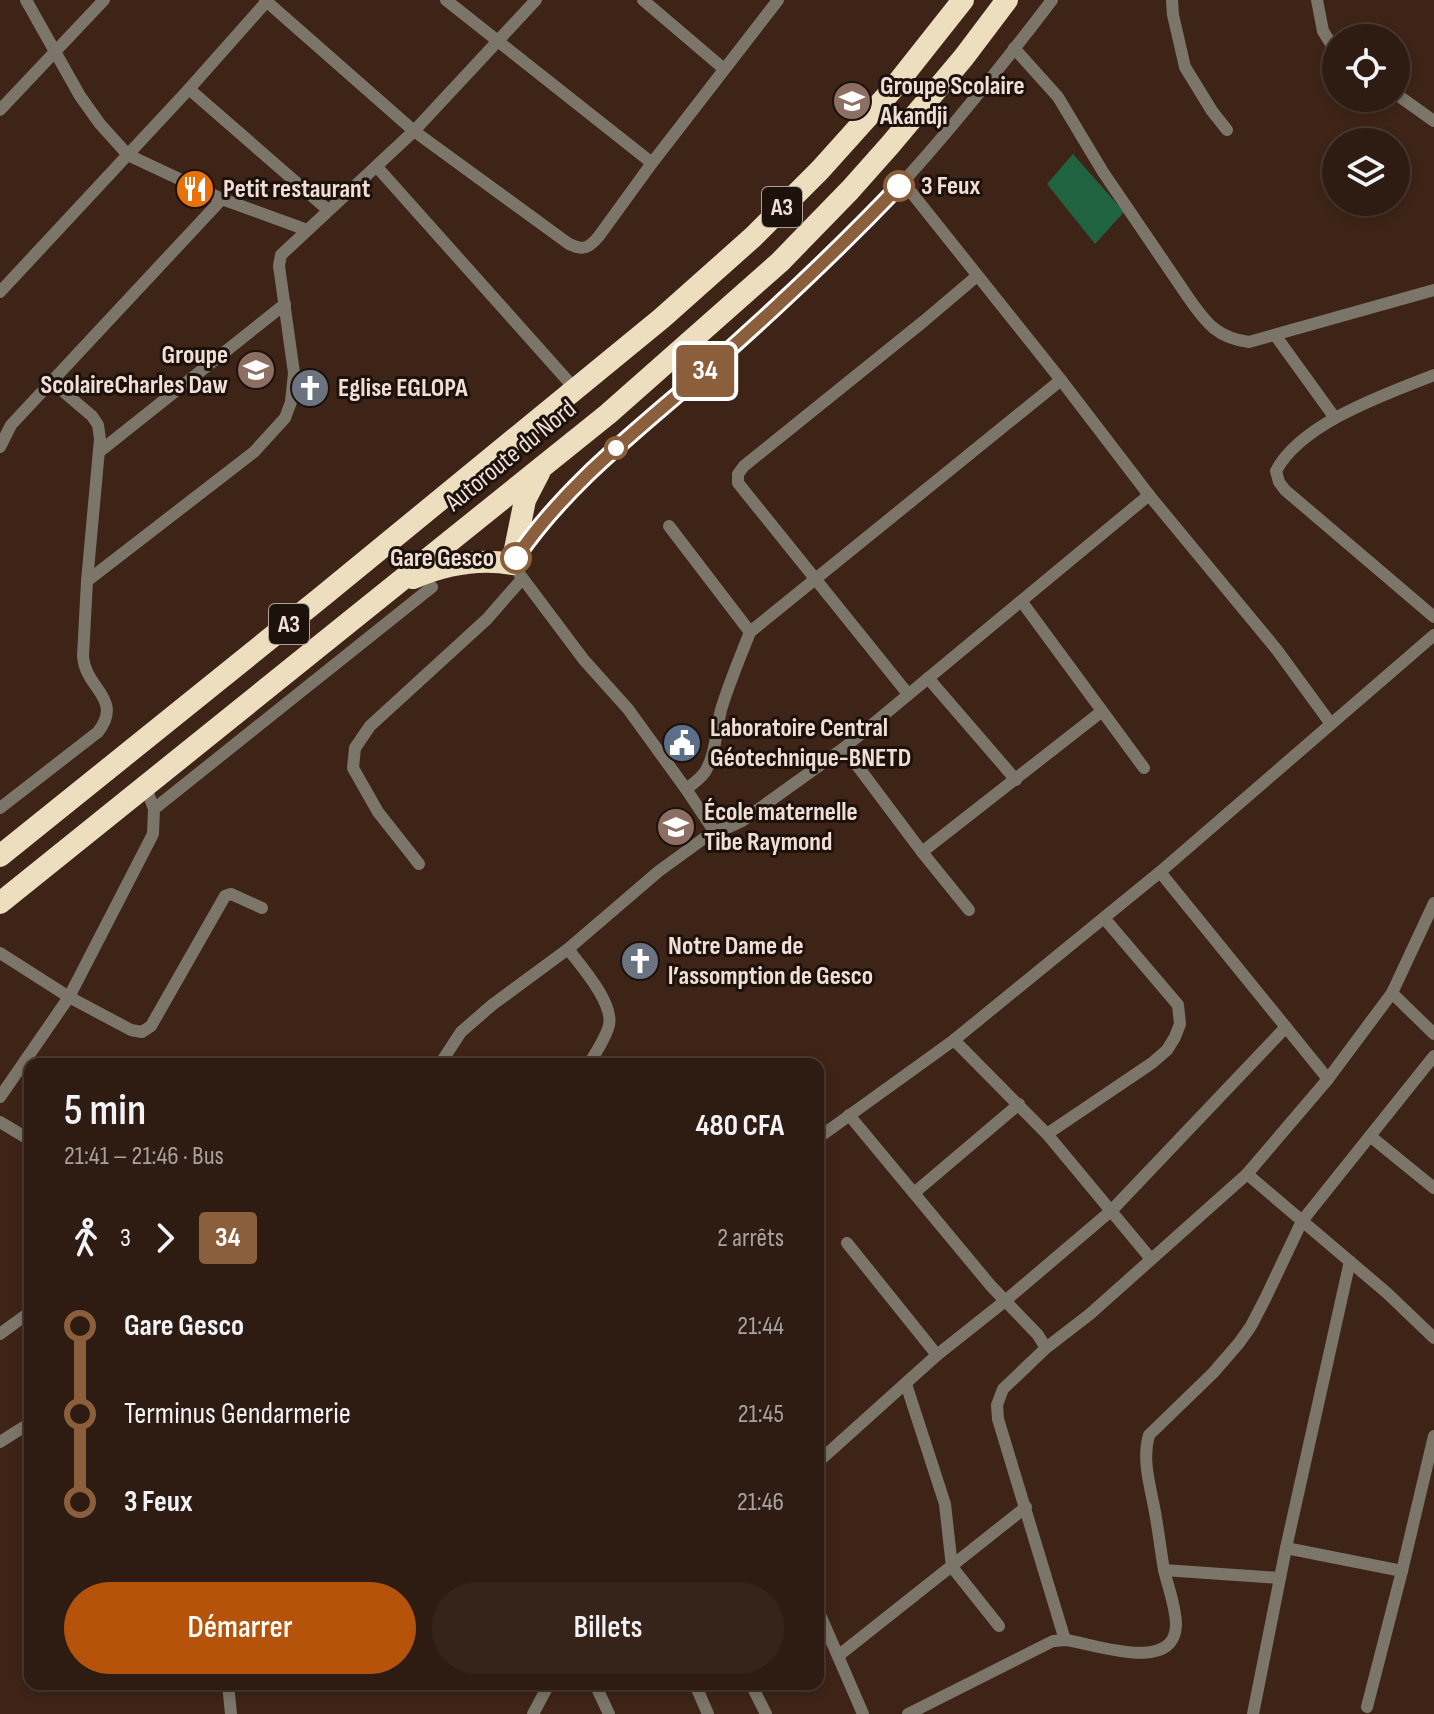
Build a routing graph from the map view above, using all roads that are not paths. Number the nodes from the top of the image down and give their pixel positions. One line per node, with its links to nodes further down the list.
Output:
1 (26, 0): 16 (street)
2 (104, 0): 16 (street)
3 (446, 0): 14 (street)
4 (536, 0): 14 (street)
5 (643, 0): 17 (street)
6 (778, 0): 17 (street)
7 (963, 0): 39 (highway, Autoroute du Nord / A3)
8 (1007, 0): 43 (highway, Autoroute du Nord / A3)
9 (1052, 0): 15 (street)
10 (1172, 0): 22 (street)
11 (1317, 0): 13 (street)
12 (267, 1): 18 (street); 23 (street)
13 (1322, 26)
14 (498, 43): 23 (street); 25 (street)
15 (1014, 48): 27 (street); 35 (street)
16 (54, 53): 20 (street); 24 (street)
17 (724, 69): 25 (street)
18 (189, 89): 24 (street); 29 (street)
19 (1410, 104): 21 (street)
20 (0, 110)
21 (1434, 121)
22 (1227, 130)
23 (414, 131): 25 (street); 26 (street)
24 (128, 155): 28 (street); 33 (street)
25 (652, 163)
26 (377, 167): 29 (street); 39 (street)
27 (903, 182): 31 (street); 46 (street)
28 (222, 199): 30 (street); 38 (street)
29 (328, 210): 30 (street)
30 (307, 230): 34 (street)
31 (977, 276): 37 (street); 47 (street)
32 (1434, 290): 35 (street)
33 (0, 292)
34 (285, 304): 42 (street); 48 (street)
35 (1275, 335): 40 (street)
36 (1434, 375): 40 (street)
37 (1061, 380): 44 (street); 47 (street)
38 (51, 381): 41 (street); 42 (street)
39 (576, 390): 68 (highway, Autoroute du Nord / A3)
40 (1335, 418): 52 (street)
41 (0, 447)
42 (99, 452): 48 (street)
43 (544, 465): 46 (highway); 49 (highway, Autoroute du Nord / A3)
44 (1149, 495): 51 (street); 58 (street)
45 (669, 526): 53 (street)
46 (517, 572): 49 (highway); 63 (street); 69 (street)
47 (814, 579): 53 (street); 56 (street)
48 (87, 581): 64 (street)
49 (393, 587): 62 (highway, Autoroute du Nord / A3)
50 (432, 587): 65 (street)
51 (1022, 602): 55 (street); 57 (street)
52 (1434, 617)
53 (750, 632): 63 (street)
54 (1434, 635): 58 (street)
55 (928, 678): 56 (street); 61 (street)
56 (908, 694): 59 (street)
57 (1101, 712): 60 (street); 61 (street)
58 (1331, 724): 70 (street)
59 (844, 748): 66 (street); 67 (street)
60 (1144, 768)
61 (1016, 780): 67 (street)
62 (145, 785): 65 (street); 71 (highway, Autoroute du Nord / A3)
63 (686, 789): 66 (street)
64 (0, 808)
65 (154, 809): 79 (street)
66 (714, 831): 76 (street)
67 (922, 852): 74 (street)
68 (0, 856)
69 (419, 864)
70 (1160, 872): 75 (street); 80 (street)
71 (0, 903)
72 (1434, 903): 78 (street)
73 (262, 908): 79 (street)
74 (969, 910)
75 (1104, 918): 82 (street); 94 (street)
76 (568, 949): 85 (street); 86 (street)
77 (0, 953): 79 (street)
78 (1392, 993): 81 (street); 88 (street)
79 (69, 997): 84 (street)
80 (1286, 1027): 88 (street); 100 (street)
81 (1434, 1034)
82 (954, 1040): 90 (street); 91 (street)
83 (1434, 1056): 96 (street)
84 (32, 1058)
85 (444, 1058)
86 (592, 1058)
87 (24, 1070): 89 (street)
88 (1328, 1079): 97 (street)
89 (0, 1097)
90 (1019, 1104): 94 (street); 99 (street)
91 (849, 1115): 93 (street); 99 (street)
92 (0, 1122): 95 (street)
93 (824, 1134)
94 (1047, 1134): 100 (street)
95 (24, 1136)
96 (1370, 1136): 98 (street); 101 (street)
97 (1247, 1174): 101 (street); 103 (street)
98 (1434, 1188)
99 (914, 1193): 105 (street)
100 (1112, 1210): 103 (street); 105 (street)
101 (1302, 1221): 104 (street); 119 (street)
102 (847, 1243): 110 (street)
103 (1151, 1259): 109 (street)
104 (1350, 1261): 108 (street); 117 (street)
105 (1005, 1301): 109 (street); 110 (street)
106 (24, 1316): 107 (street)
107 (0, 1334)
108 (1434, 1338)
109 (1046, 1348): 116 (street)
110 (937, 1355): 111 (street)
111 (906, 1384): 115 (street); 118 (street)
112 (24, 1427): 114 (street)
113 (1434, 1436): 120 (street)
114 (0, 1442)
115 (824, 1457)
116 (1026, 1507): 118 (street); 124 (street)
117 (1286, 1548): 120 (street); 121 (street)
118 (952, 1567): 123 (street); 125 (street)
119 (1164, 1570): 121 (street); 124 (street)
120 (1402, 1571): 131 (street)
121 (1280, 1578): 139 (street)
122 (824, 1624): 125 (street)
123 (999, 1626)
124 (1065, 1640): 138 (street)
125 (838, 1656): 137 (street)
126 (229, 1690): 132 (street)
127 (546, 1690): 133 (street)
128 (598, 1690): 134 (street)
129 (698, 1690): 135 (street)
130 (754, 1690): 136 (street)
131 (1367, 1707)
132 (231, 1714)
133 (533, 1714)
134 (609, 1714)
135 (708, 1714)
136 (766, 1714)
137 (863, 1714)
138 (908, 1714)
139 (1253, 1714)

